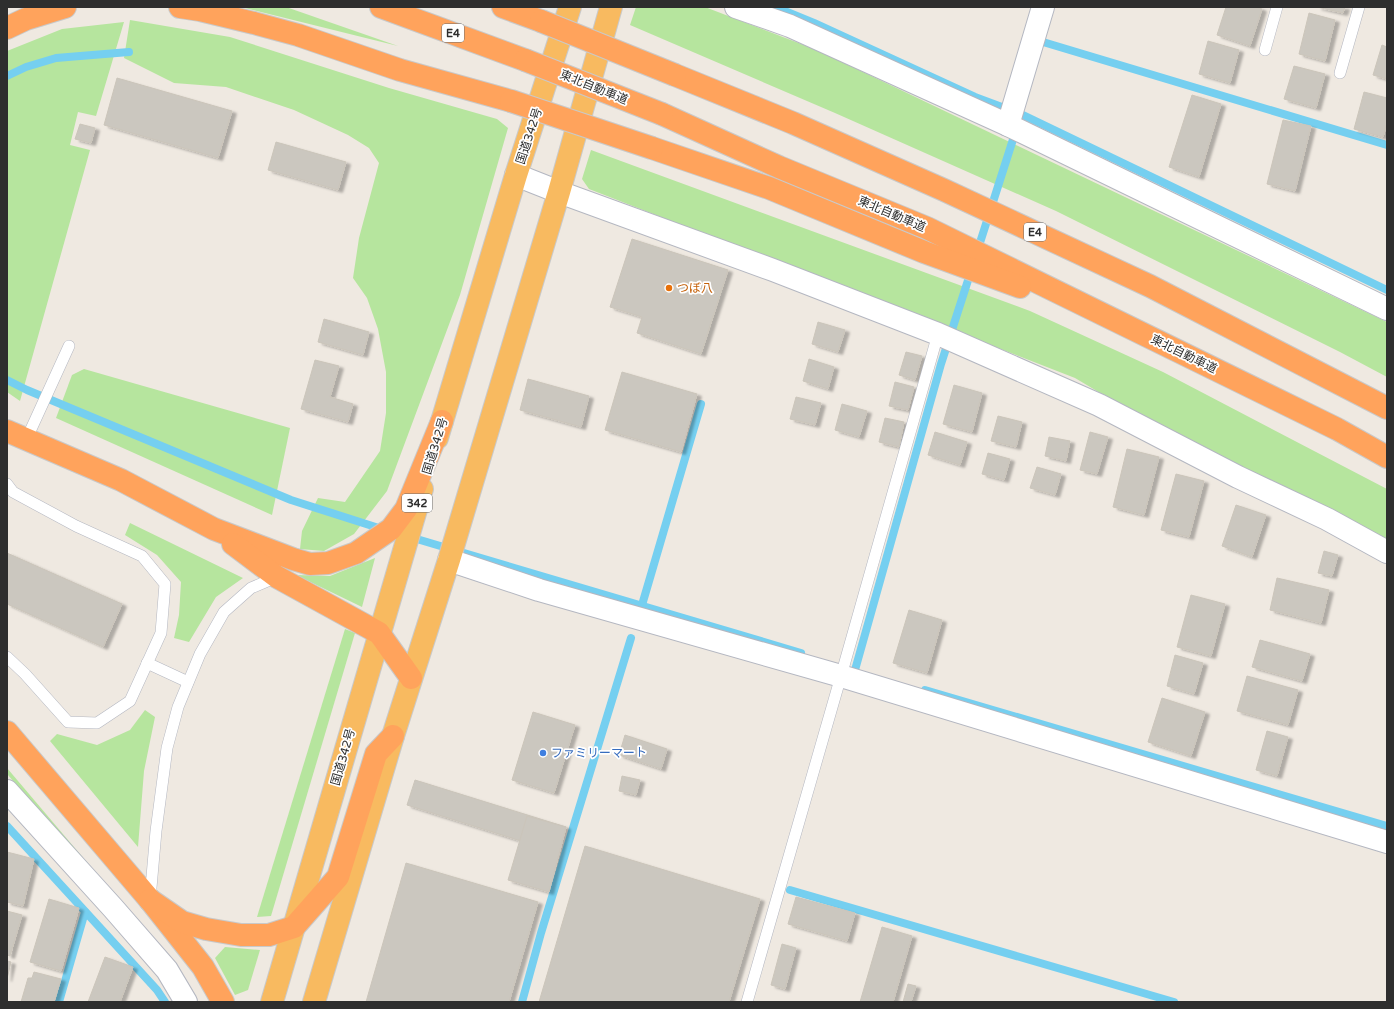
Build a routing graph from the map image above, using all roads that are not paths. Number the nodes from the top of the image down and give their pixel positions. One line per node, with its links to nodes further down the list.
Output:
1 (65, 7): 11 (highway)
2 (180, 7): 18 (highway, bridge)
3 (381, 7): 18 (highway, 東北自動車道 / E4, bridge)
4 (503, 7): 21 (highway, E4, bridge)
5 (570, 7): 15 (highway, 国道342号 / 342)
6 (611, 7): 16 (highway)
7 (736, 7): 14 (street)
8 (1043, 7): 14 (street)
9 (1278, 7): 12 (lane)
10 (1359, 7): 13 (lane)
11 (7, 28)
12 (1265, 50)
13 (1340, 73)
14 (1008, 126): 17 (street)
15 (516, 175): 16 (street); 22 (highway, 国道342号 / 342)
16 (558, 192): 19 (street); 29 (highway)
17 (1387, 309)
18 (1132, 328): 25 (highway, 東北自動車道 / E4)
19 (938, 334): 28 (street); 34 (lane)
20 (69, 346): 24 (lane)
21 (1387, 408)
22 (442, 421): 27 (highway); 31 (highway, 国道342号 / 342)
23 (7, 425): 24 (highway)
24 (17, 435): 27 (highway)
25 (1387, 457)
26 (7, 484): 33 (lane)
27 (214, 529): 30 (highway)
28 (1387, 552)
29 (449, 560): 34 (street); 35 (highway)
30 (277, 577): 31 (highway); 36 (lane)
31 (379, 633): 35 (highway); 42 (highway, 国道342号 / 342)
32 (7, 657): 33 (lane)
33 (147, 664): 36 (lane)
34 (842, 676): 40 (street); 47 (lane)
35 (412, 678): 38 (highway)
36 (188, 682): 41 (lane)
37 (7, 732): 41 (highway)
38 (393, 736): 42 (highway); 46 (highway)
39 (7, 791): 43 (street)
40 (1387, 842)
41 (150, 900): 42 (highway); 44 (highway)
42 (294, 927): 45 (highway, 国道342号 / 342)
43 (186, 1002)
44 (223, 1002)
45 (272, 1002)
46 (314, 1002)
47 (747, 1002)

